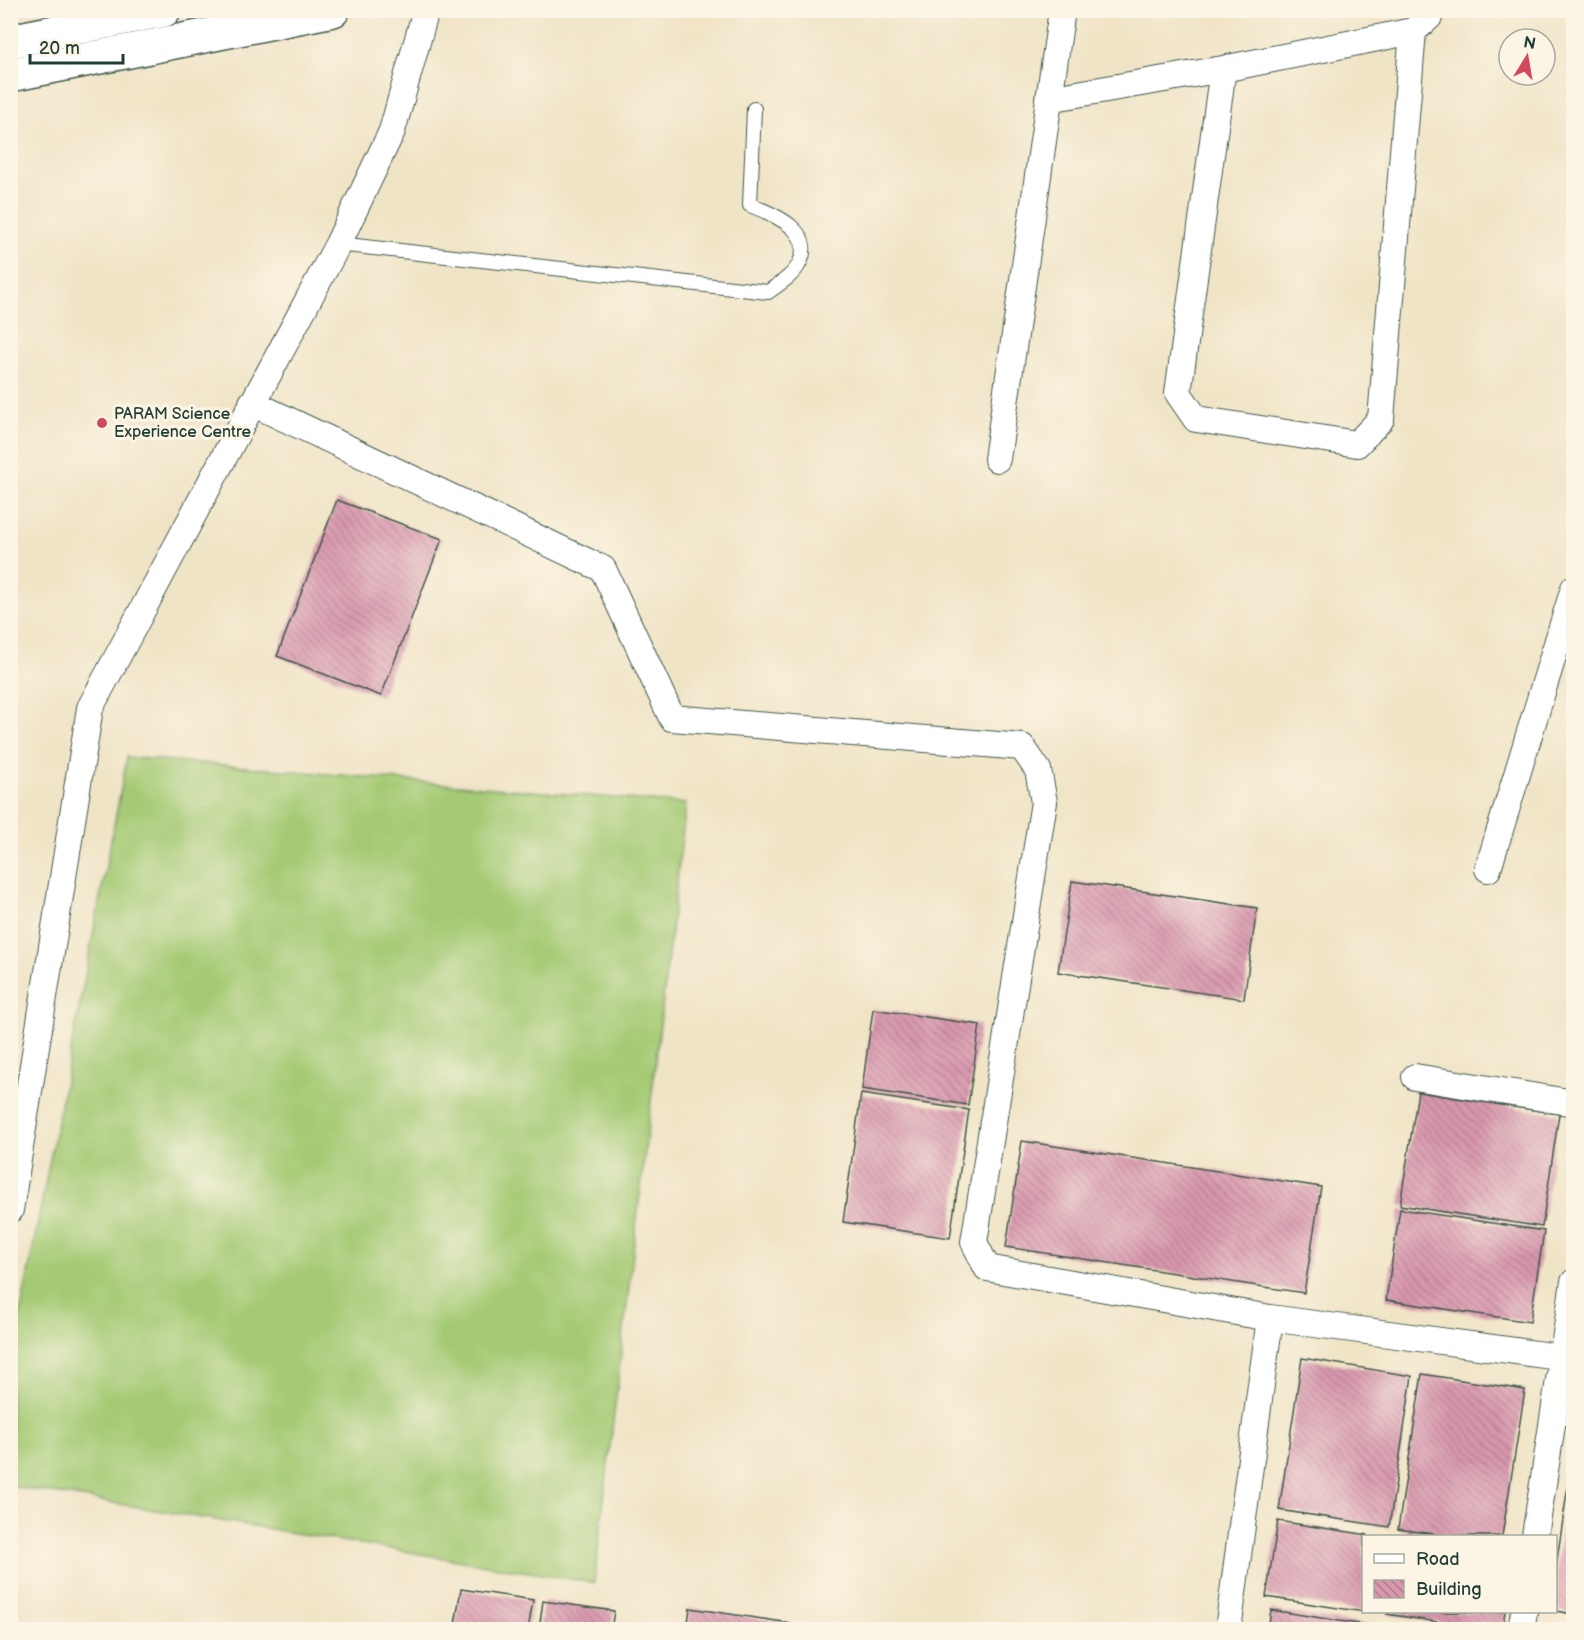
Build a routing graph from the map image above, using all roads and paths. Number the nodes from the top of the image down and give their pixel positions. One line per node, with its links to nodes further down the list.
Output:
1 (164, 10): 7 (main road)
2 (333, 10): 9 (main road)
3 (426, 10): 12 (street)
4 (1062, 10): 10 (street)
5 (1432, 10): 6 (street)
6 (1413, 31): 8 (street); 8 (street)
7 (10, 41)
8 (1223, 69): 10 (street)
9 (10, 75)
10 (1048, 99): 14 (street)
11 (754, 109): 12 (lane)
12 (338, 244): 13 (street)
13 (252, 403): 19 (street); 21 (street)
14 (997, 459)
15 (1574, 588): 16 (street)
16 (1488, 868)
17 (1415, 1077): 18 (street)
18 (1574, 1103)
19 (10, 1210)
20 (1574, 1282): 22 (street)
21 (1270, 1318): 22 (street); 25 (street)
22 (1568, 1358): 23 (street)
23 (1535, 1535)
24 (1524, 1613): 26 (street)
25 (1228, 1629)
26 (1521, 1629)

